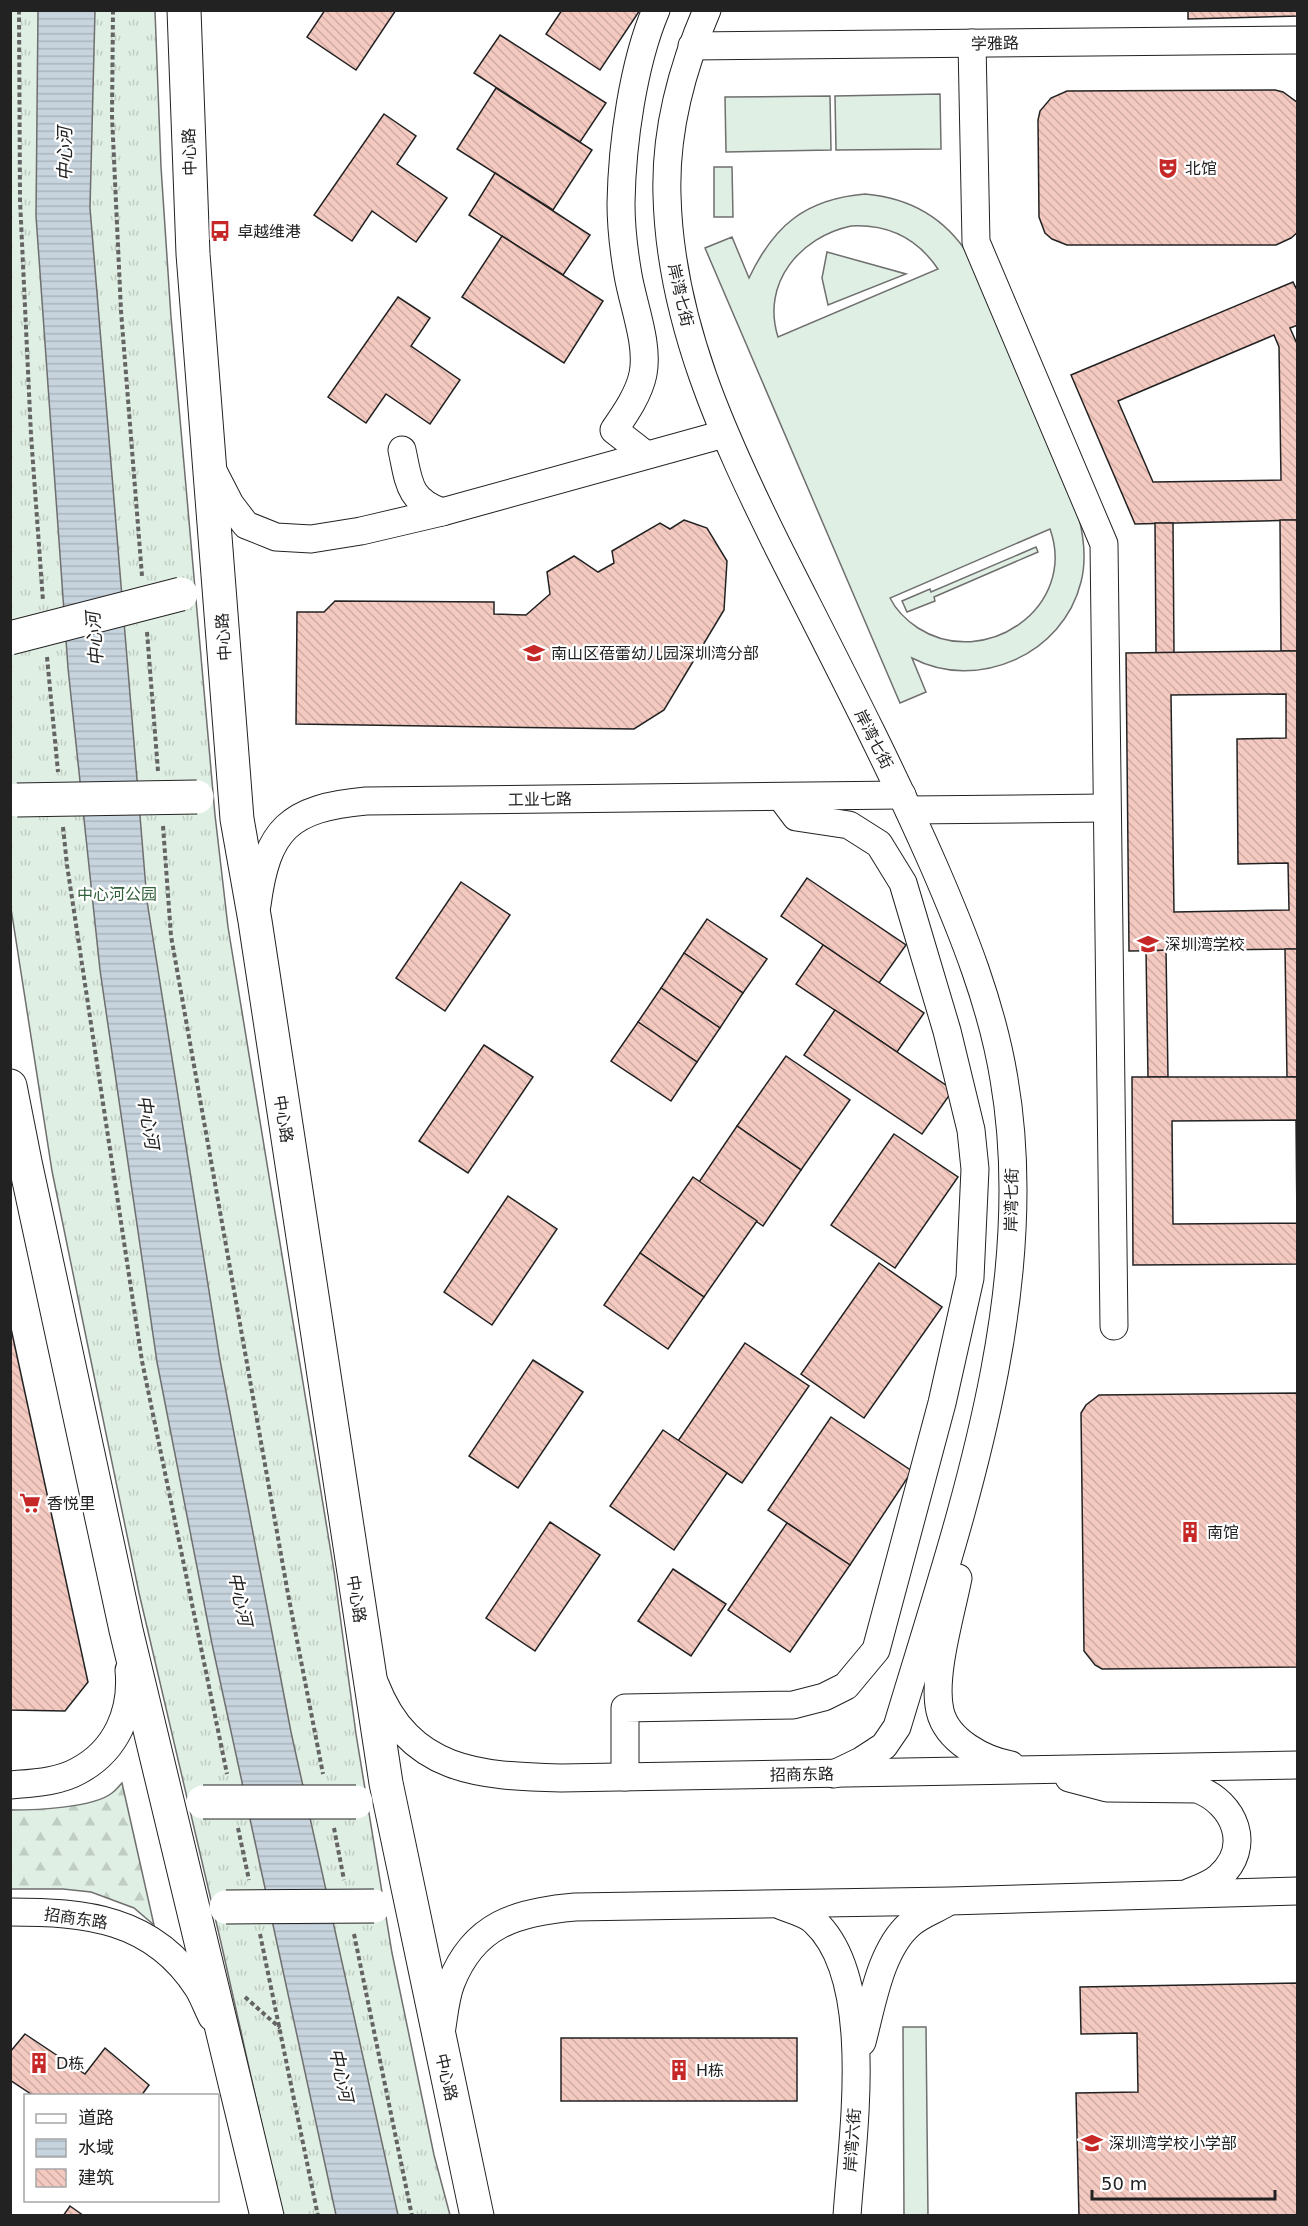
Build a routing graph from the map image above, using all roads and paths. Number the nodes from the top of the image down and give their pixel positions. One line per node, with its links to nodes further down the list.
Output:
1 (19, 10): 16 (path)
2 (113, 10): 15 (path)
3 (184, 10): 12 (main road, 中心路)
4 (656, 10): 11 (street)
5 (706, 10): 8 (street, 岸湾七街)
6 (1298, 40): 7 (street, 学雅路)
7 (972, 43): 8 (street, 学雅路); 25 (street)
8 (692, 46): 9 (street, 岸湾七街)
9 (724, 434): 11 (street); 24 (street, 岸湾七街)
10 (402, 450): 13 (street)
11 (646, 455): 13 (street)
12 (210, 465): 13 (street); 14 (main road, 中心路)
13 (442, 512)
14 (218, 559): 18 (main road, bridge); 27 (main road, 中心路)
15 (142, 578)
16 (44, 608)
17 (146, 624): 20 (path)
18 (10, 638)
19 (47, 654): 21 (path)
20 (158, 774)
21 (59, 783)
22 (781, 797): 24 (street, 工业七路); 29 (street, 工业七路); 39 (street)
23 (14, 800): 27 (main road, bridge)
24 (906, 803): 25 (street, 工业七路); 32 (street, 岸湾七街)
25 (1106, 808): 31 (street)
26 (62, 818): 38 (path)
27 (237, 819): 29 (main road, 中心路)
28 (162, 820): 40 (path)
29 (255, 921): 34 (main road, 中心路)
30 (10, 1086): 33 (main road)
31 (1114, 1326)
32 (969, 1487): 36 (street); 37 (street)
33 (126, 1630): 42 (street); 43 (main road)
34 (365, 1657): 39 (street, 招商东路); 41 (main road, 中心路)
35 (1298, 1765): 36 (street, 招商东路)
36 (1039, 1770): 37 (street, 招商东路); 48 (street)
37 (834, 1774): 39 (street, 招商东路)
38 (227, 1777)
39 (625, 1777)
40 (324, 1778)
41 (386, 1783): 43 (main road, bridge); 56 (main road, 中心路)
42 (10, 1785)
43 (164, 1788): 55 (main road)
44 (237, 1822): 49 (path)
45 (333, 1824): 46 (path)
46 (344, 1882)
47 (1298, 1892): 48 (street)
48 (1185, 1894): 50 (street)
49 (239, 1899): 53 (main road, bridge); 55 (main road)
50 (950, 1901): 51 (street); 59 (street)
51 (774, 1903): 57 (street); 59 (street)
52 (10, 1912): 58 (street, 招商东路)
53 (363, 1917): 56 (main road); 62 (path)
54 (259, 1925): 61 (path)
55 (198, 1930): 58 (main road)
56 (418, 1934): 57 (main road, 中心路)
57 (439, 2043): 63 (main road, 中心路)
58 (225, 2044): 60 (main road)
59 (857, 2064): 64 (street, 岸湾六街)
60 (267, 2216)
61 (318, 2216)
62 (412, 2216)
63 (477, 2216)
64 (847, 2216)

